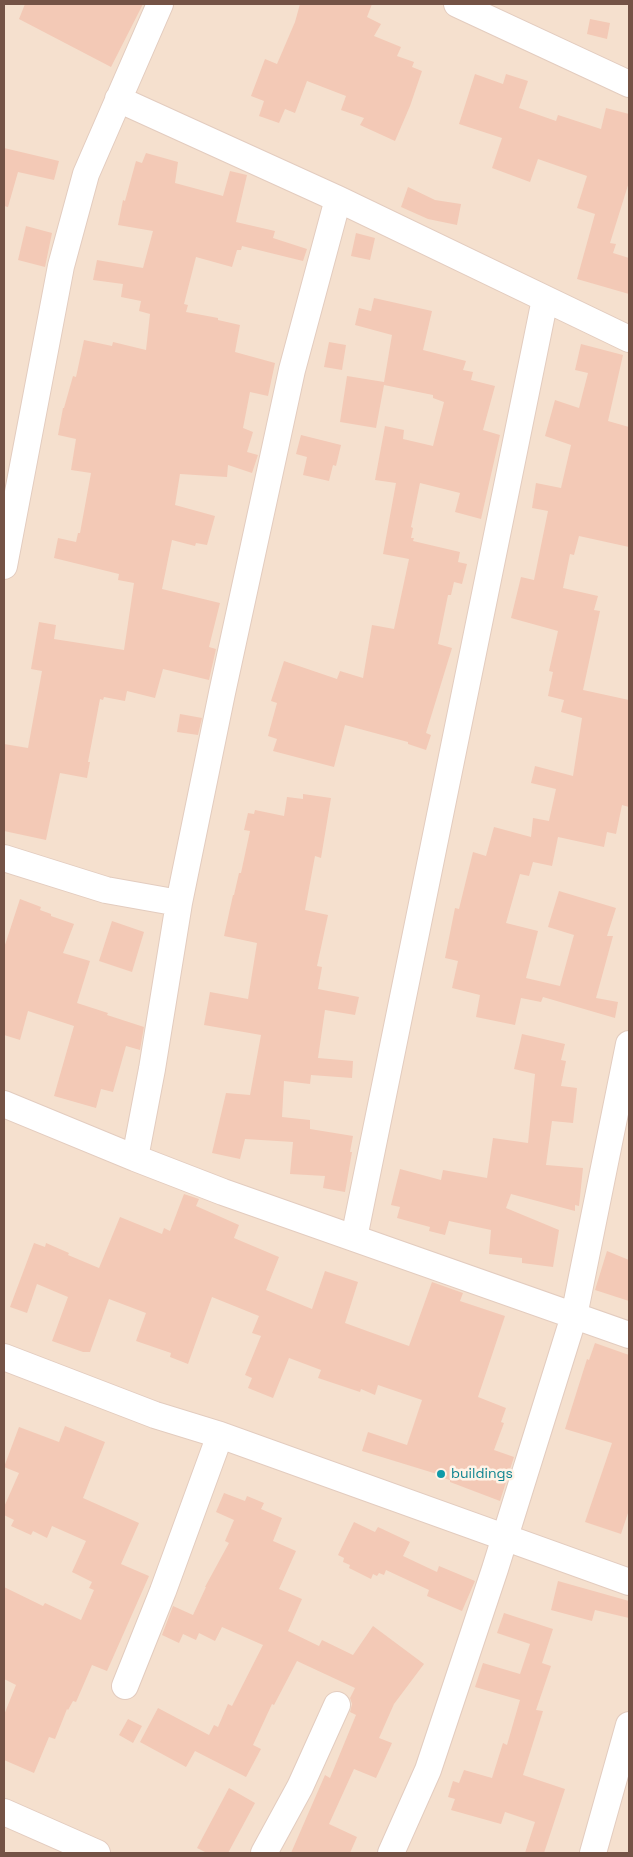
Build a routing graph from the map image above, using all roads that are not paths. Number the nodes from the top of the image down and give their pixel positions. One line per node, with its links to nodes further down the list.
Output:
1 (160, 4): 4 (street)
2 (458, 4): 3 (street)
3 (629, 84)
4 (118, 99): 5 (street); 8 (street)
5 (338, 199): 6 (street); 10 (street)
6 (545, 299): 7 (street); 15 (street)
7 (629, 339)
8 (4, 566)
9 (4, 858): 10 (street)
10 (179, 903): 14 (street)
11 (629, 1044): 12 (street)
12 (624, 1097): 16 (street)
13 (4, 1104): 14 (street)
14 (134, 1158): 15 (street)
15 (354, 1238): 16 (street)
16 (574, 1316): 17 (street); 20 (street)
17 (629, 1335)
18 (4, 1357): 19 (street)
19 (220, 1434): 20 (street); 22 (street)
20 (505, 1536): 21 (street); 28 (street)
21 (629, 1582)
22 (125, 1686)
23 (337, 1704): 27 (street)
24 (629, 1725): 29 (street)
25 (4, 1812): 26 (street)
26 (98, 1853)
27 (264, 1853)
28 (391, 1853)
29 (593, 1853)

